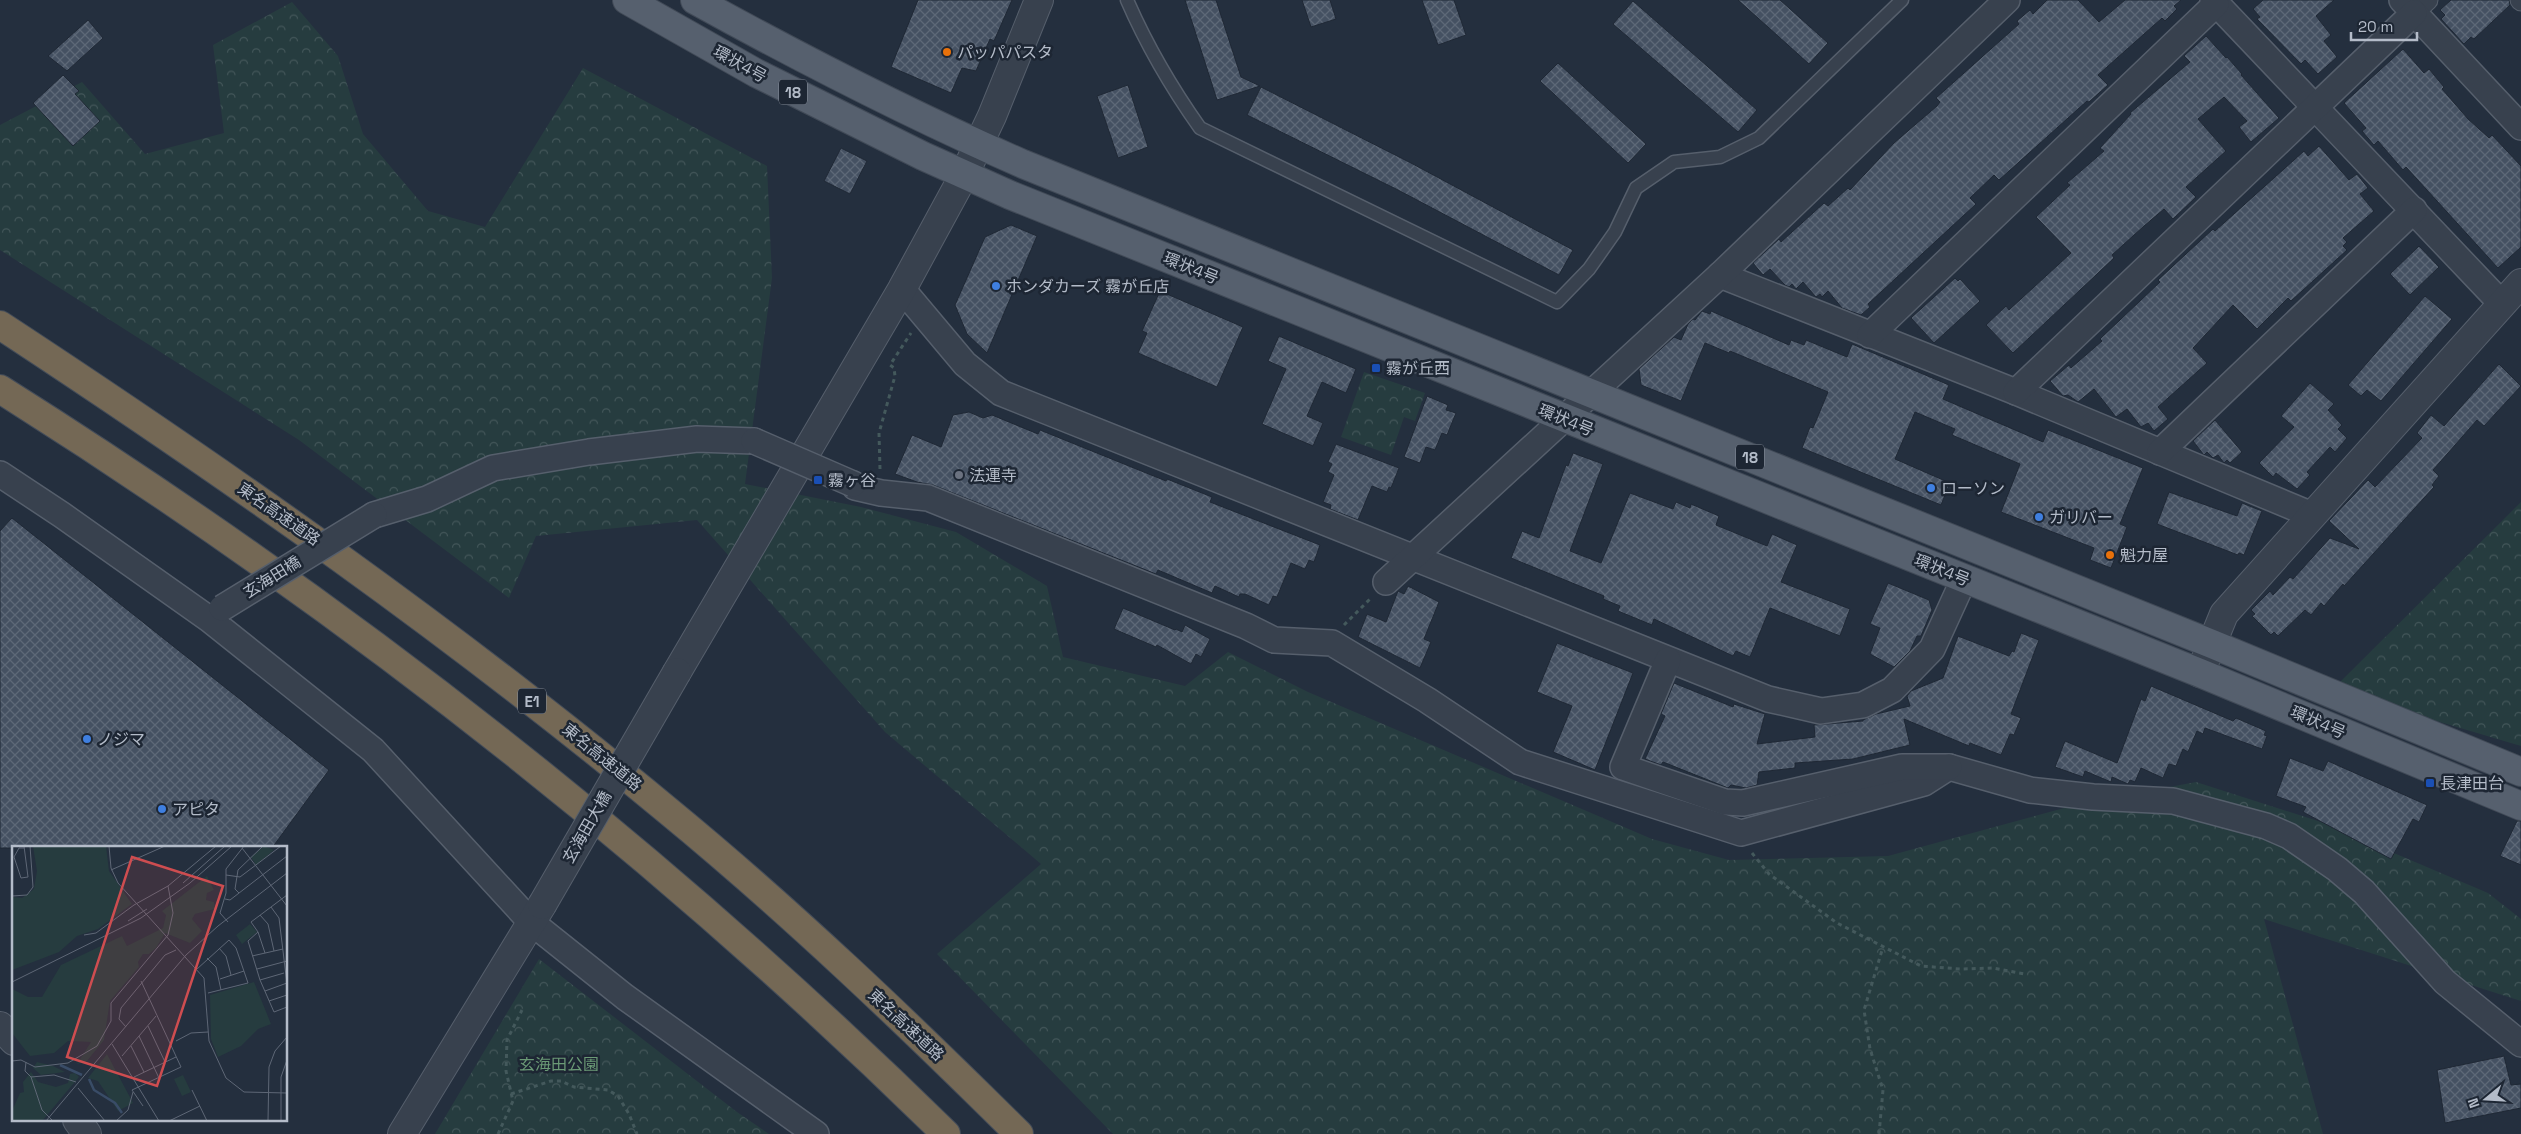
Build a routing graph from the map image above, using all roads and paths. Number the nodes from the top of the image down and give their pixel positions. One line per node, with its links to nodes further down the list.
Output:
1 (627, 0): 12 (main road, 環状4号 / 18)
2 (695, 0): 11 (main road, 環状4号 / 18)
3 (1039, 0): 11 (street, 玄海田大橋)
4 (1126, 0): 5 (lane)
5 (1902, 0)
6 (2007, 0): 14 (street)
7 (2214, 2): 9 (street); 20 (street)
8 (2415, 4): 9 (street); 10 (street)
9 (2315, 106): 13 (street); 22 (street)
10 (2521, 127)
11 (978, 144): 12 (street, 玄海田大橋); 23 (main road, 環状4号 / 18)
12 (964, 174): 16 (street, 玄海田大橋); 24 (main road, 環状4号 / 18)
13 (2414, 210): 17 (street); 25 (street)
14 (1720, 275): 20 (street); 23 (street)
15 (2521, 283): 17 (street)
16 (902, 289): 18 (street); 41 (street, 玄海田大橋, bridge)
17 (2502, 304): 28 (street)
18 (924, 314): 26 (path); 29 (street)
19 (0, 325): 56 (highway, 東名高速道路 / E1)
20 (1870, 335): 22 (street)
21 (0, 389): 55 (highway)
22 (2016, 392): 25 (street)
23 (1591, 393): 24 (street); 34 (main road, 環状4号 / 18)
24 (1563, 419): 29 (street); 30 (main road, 環状4号 / 18)
25 (2160, 452): 28 (street)
26 (880, 472)
27 (0, 474): 32 (street)
28 (2312, 515): 34 (street)
29 (1414, 559): 31 (street); 35 (street)
30 (1964, 579): 35 (street); 36 (main road, 環状4号 / 18)
31 (1386, 582): 33 (path)
32 (216, 614): 33 (street, 玄海田橋, bridge); 41 (street)
33 (1337, 635): 40 (street)
34 (2212, 644): 36 (street); 38 (main road, 環状4号 / 18)
35 (1668, 660): 37 (street)
36 (2200, 673): 39 (main road, 環状4号 / 18)
37 (1949, 767): 40 (street); 47 (street)
38 (2521, 772)
39 (2521, 806)
40 (1741, 833): 42 (path)
41 (536, 914): 51 (street, 玄海田大橋); 54 (street)
42 (1883, 947): 43 (path); 57 (path)
43 (2025, 974)
44 (522, 1010): 48 (path)
45 (0, 1026): 46 (street)
46 (12, 1039)
47 (2521, 1044)
48 (511, 1094): 52 (path); 53 (path)
49 (78, 1122): 50 (street)
50 (87, 1134)
51 (402, 1134)
52 (498, 1134)
53 (637, 1134)
54 (816, 1134)
55 (946, 1134)
56 (1019, 1134)
57 (1879, 1134)

